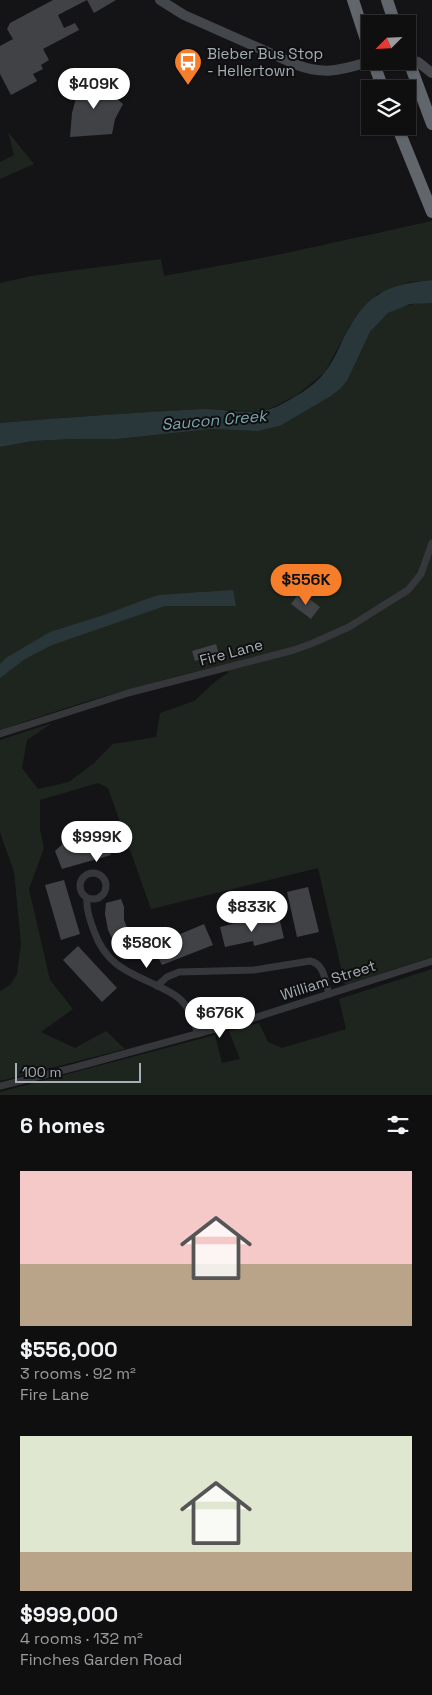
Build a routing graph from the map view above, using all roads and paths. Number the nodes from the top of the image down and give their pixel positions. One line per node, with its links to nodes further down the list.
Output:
1 (161, 0): 7 (street)
2 (387, 0): 4 (highway)
3 (354, 6): 5 (highway)
4 (392, 15)
5 (361, 26)
6 (416, 61): 9 (street)
7 (361, 64)
8 (412, 70): 10 (highway)
9 (432, 72)
10 (432, 124)
11 (401, 135): 12 (highway)
12 (432, 212)
13 (432, 543): 14 (street, Fire Lane)
14 (0, 734)
15 (87, 898): 17 (street)
16 (432, 961): 18 (street, William Street)
17 (157, 986): 18 (street); 19 (street)
18 (329, 994): 19 (street, William Street)
19 (198, 1034): 20 (street, William Street)
20 (0, 1086)

